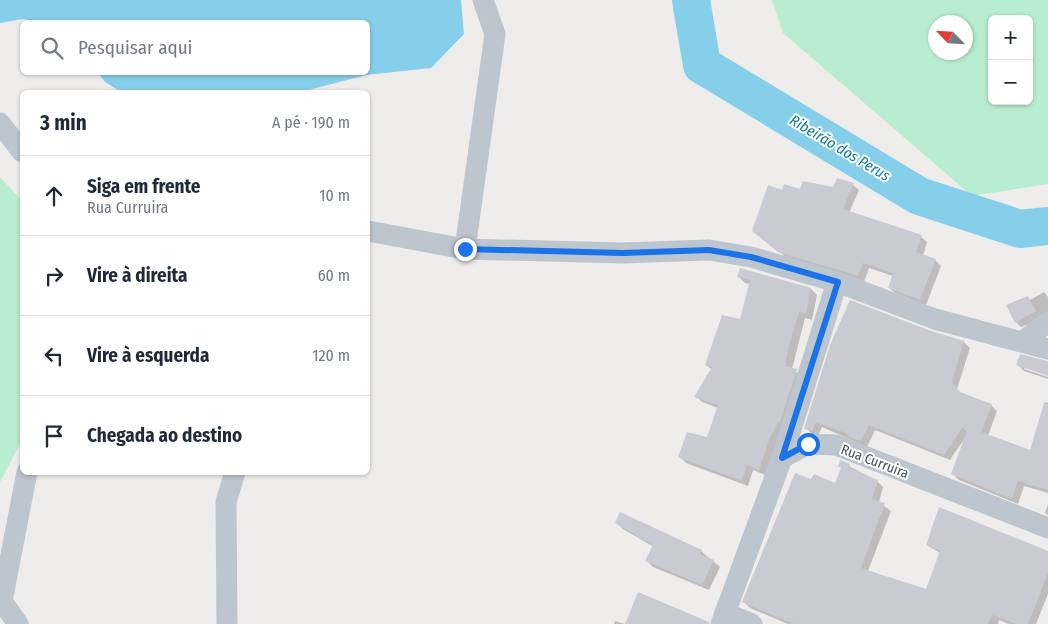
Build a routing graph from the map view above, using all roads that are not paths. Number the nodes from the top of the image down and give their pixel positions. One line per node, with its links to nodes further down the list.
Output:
1 (483, 0): 5 (street)
2 (0, 123): 3 (street)
3 (20, 149)
4 (370, 231): 5 (street)
5 (465, 249): 6 (street)
6 (838, 282): 8 (street); 10 (street)
7 (1048, 322): 8 (street)
8 (1022, 342): 9 (street)
9 (1048, 348)
10 (782, 458): 13 (street, Rua Curruira); 14 (street)
11 (27, 475): 15 (street)
12 (234, 475): 16 (street)
13 (1048, 528)
14 (723, 619): 17 (street)
15 (18, 624)
16 (227, 624)
17 (752, 624)

